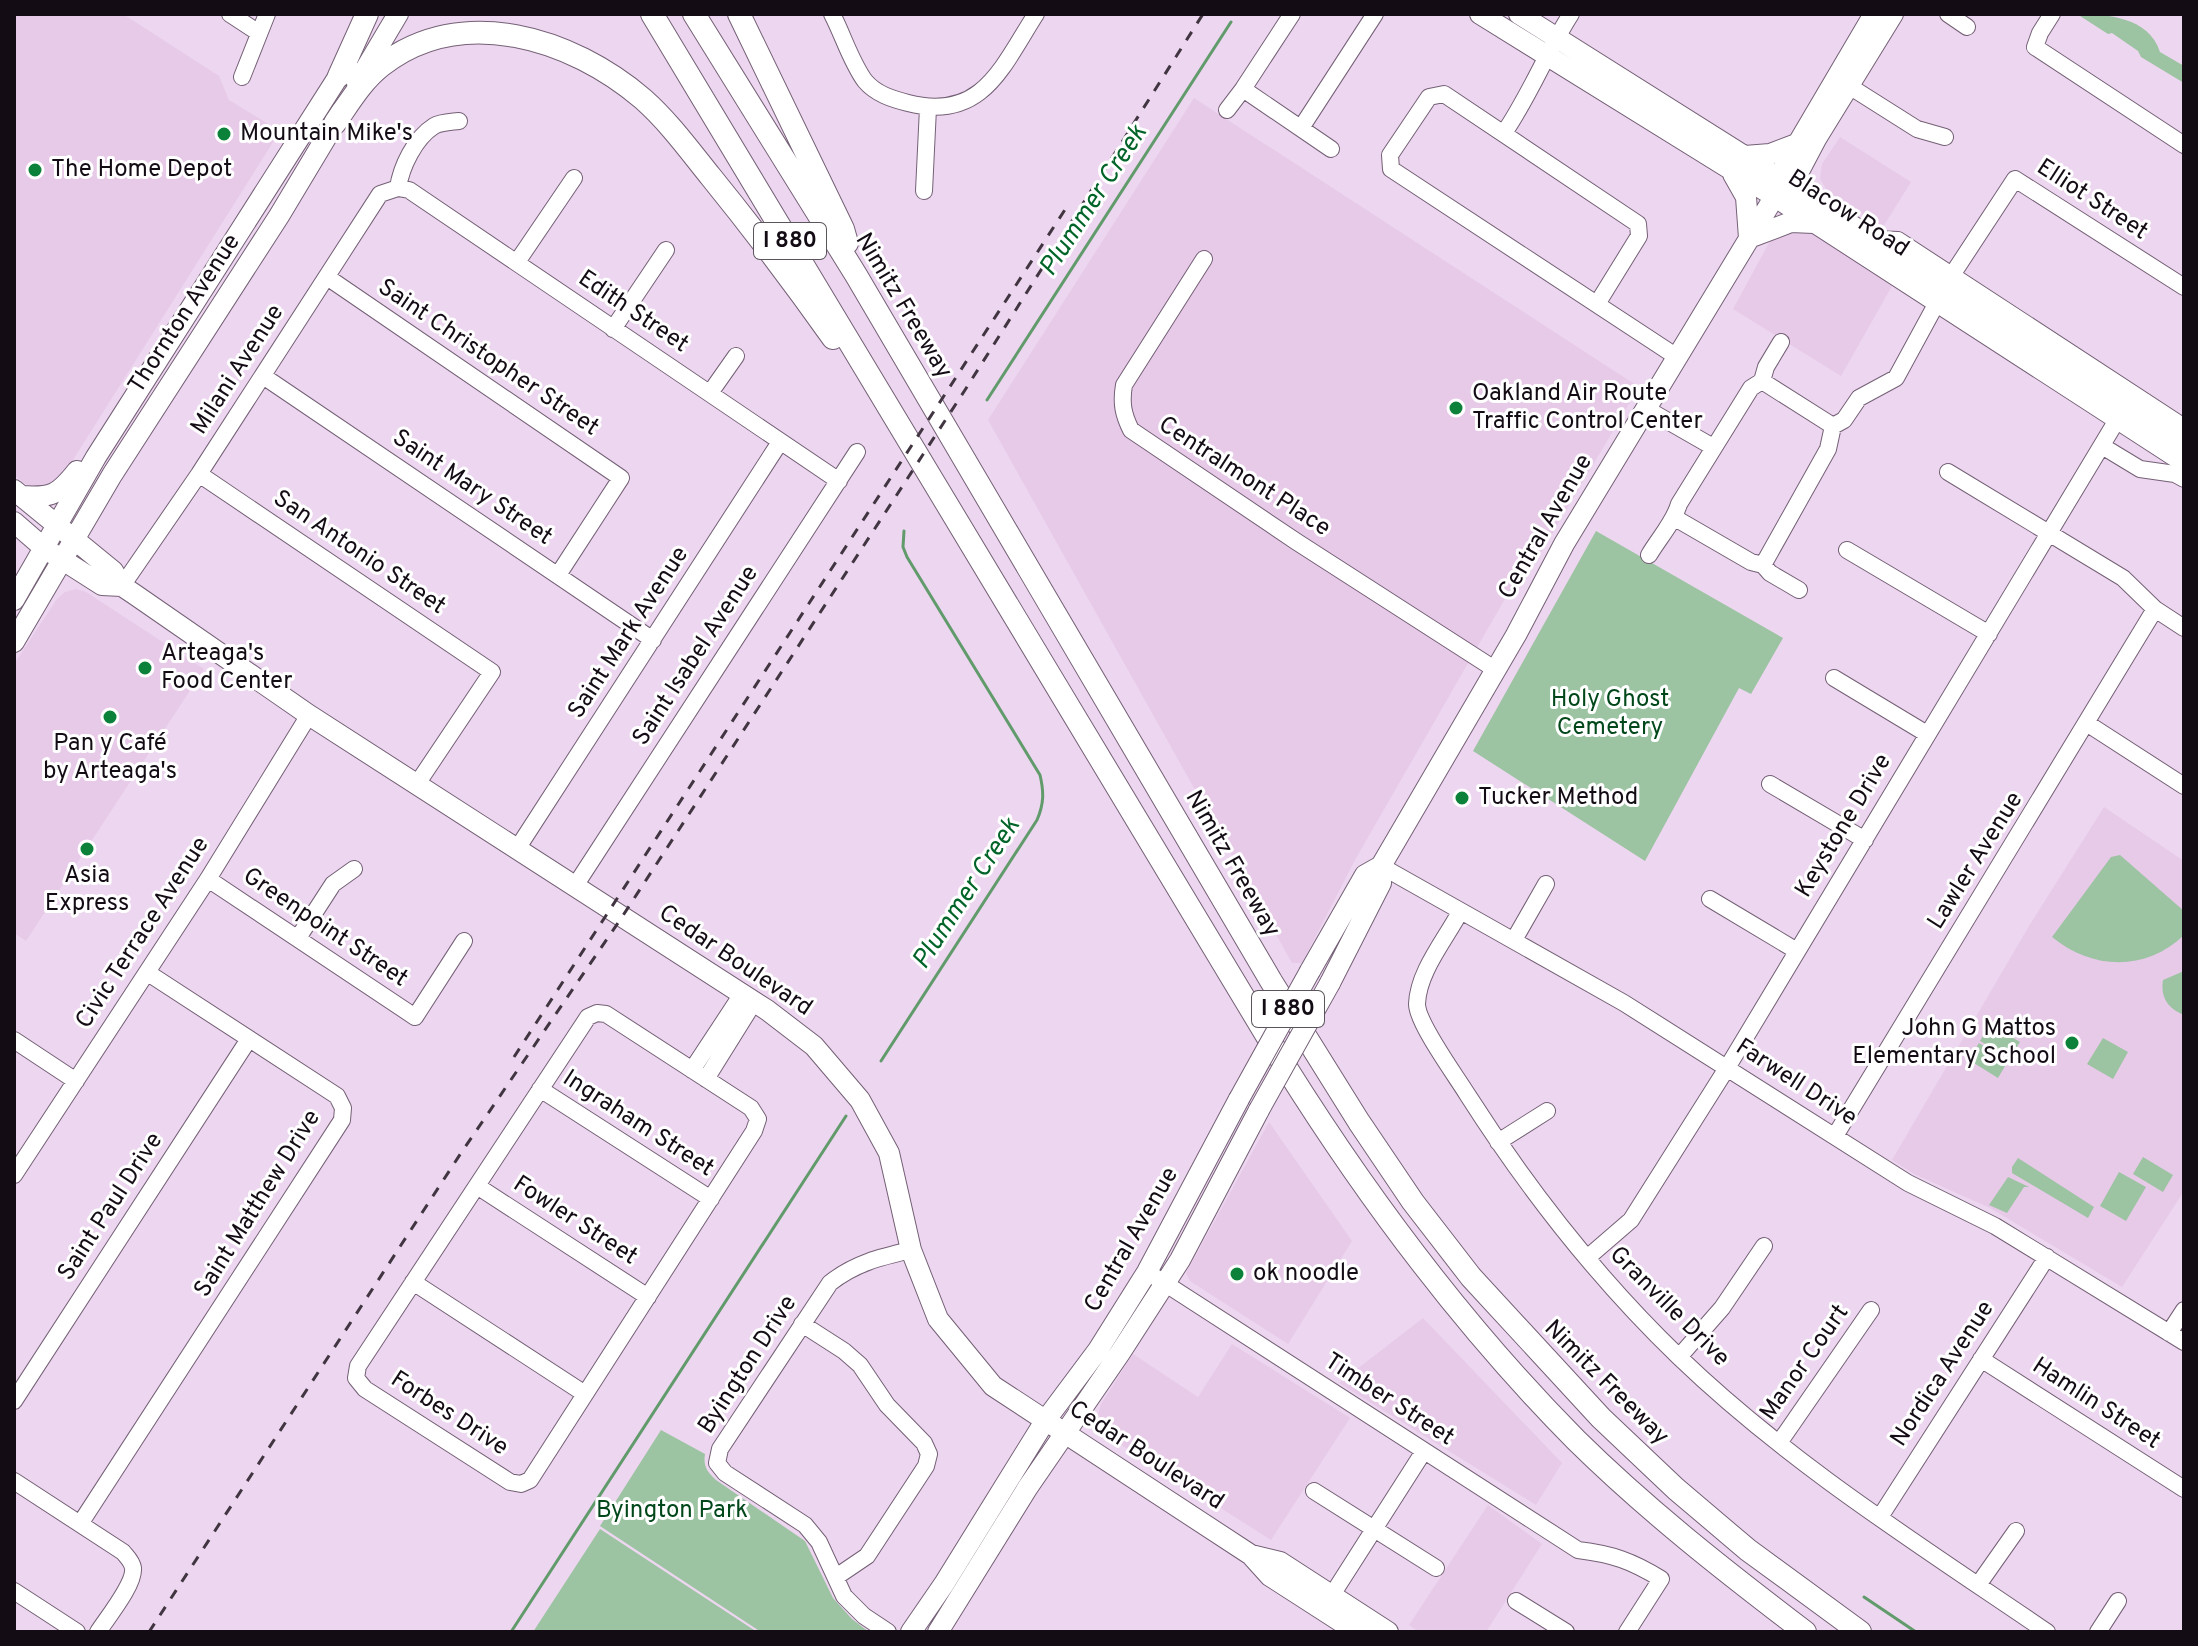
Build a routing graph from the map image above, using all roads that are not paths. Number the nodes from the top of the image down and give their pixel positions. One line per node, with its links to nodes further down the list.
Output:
1 (230, 14): 21 (street)
2 (267, 14): 21 (street)
3 (367, 14): 23 (highway)
4 (377, 14): 23 (main road, Thornton Avenue)
5 (398, 14): 30 (main road, Thornton Avenue)
6 (652, 14): 70 (highway, I 880)
7 (694, 14): 47 (highway, Nimitz Freeway / I 880)
8 (739, 14): 47 (highway)
9 (1036, 14): 27 (street)
10 (1292, 14): 26 (street)
11 (1375, 14): 31 (street)
12 (1480, 14): 22 (main road, Blacow Road)
13 (1519, 14): 22 (main road, Blacow Road)
14 (1571, 14): 22 (street)
15 (1874, 14): 35 (main road, Central Avenue)
16 (1893, 14): 25 (main road, Central Avenue)
17 (1948, 14): 20 (street)
18 (2052, 14): 34 (street)
19 (837, 16): 27 (street)
20 (1967, 27)
21 (259, 33): 24 (street)
22 (1551, 46): 32 (street); 37 (main road, Blacow Road)
23 (339, 76): 68 (main road, Thornton Avenue)
24 (242, 77)
25 (1849, 86): 33 (street); 35 (main road, Central Avenue)
26 (1243, 89): 28 (street); 31 (street)
27 (928, 108): 41 (street)
28 (1227, 110)
29 (459, 121): 40 (street)
30 (335, 123): 70 (highway); 80 (main road, Thornton Avenue)
31 (1301, 128): 36 (street)
32 (1504, 133): 51 (street); 51 (street)
33 (1945, 137)
34 (2184, 145)
35 (1805, 146): 37 (main road); 39 (main road, Central Avenue); 42 (main road)
36 (1331, 149)
37 (1737, 162): 39 (main road, Blacow Road); 43 (main road)
38 (574, 178): 46 (street)
39 (1782, 185): 42 (main road, Blacow Road); 43 (main road, Central Avenue)
40 (398, 188): 46 (street, Edith Street); 48 (street, Milani Avenue)
41 (924, 191)
42 (1819, 215): 43 (main road); 50 (main road, Blacow Road); 50 (main road, Blacow Road)
43 (1749, 238): 55 (main road, Central Avenue)
44 (666, 250): 52 (street)
45 (1204, 259): 95 (street, Centralmont Place)
46 (517, 262): 52 (street, Edith Street)
47 (856, 275): 175 (highway, Nimitz Freeway / I 880)
48 (327, 277): 56 (street, Milani Avenue); 86 (street, Saint Christopher Street)
49 (2184, 287): 50 (street, Elliot Street)
50 (1945, 288): 60 (main road, Blacow Road); 61 (street); 62 (street, Blacow Road)
51 (1597, 304): 55 (street)
52 (613, 329): 58 (street, Edith Street)
53 (1781, 342): 57 (street)
54 (736, 356): 58 (street)
55 (1677, 357): 59 (main road, Central Avenue)
56 (263, 376): 72 (street, Milani Avenue); 86 (street, Saint Mary Street)
57 (1762, 381): 61 (street); 66 (street)
58 (710, 393): 63 (street, Edith Street)
59 (1645, 408): 66 (street); 95 (main road, Central Avenue)
60 (2122, 412): 64 (main road, Blacow Road); 65 (street, Keystone Drive); 69 (main road, Blacow Road)
61 (1833, 426): 85 (street)
62 (2184, 427)
63 (780, 442): 74 (street, Edith Street); 93 (street, Saint Mark Avenue)
64 (2184, 443)
65 (2102, 446): 73 (street); 79 (street, Keystone Drive)
66 (1713, 447): 76 (street)
67 (857, 452): 74 (street, Saint Isabel Avenue)
68 (96, 457): 75 (main road); 78 (main road, Thornton Avenue)
69 (2184, 462)
70 (928, 468): 174 (highway, I 880)
71 (1948, 472): 79 (street)
72 (199, 474): 87 (street, Milani Avenue); 100 (street, San Antonio Street)
73 (2184, 479)
74 (839, 481): 109 (street, Saint Isabel Avenue)
75 (18, 493): 78 (main road, Cedar Boulevard)
76 (1675, 518): 83 (street); 85 (street)
77 (14, 522): 81 (main road, Cedar Boulevard)
78 (58, 525): 80 (main road, Cedar Boulevard); 81 (main road, Thornton Avenue)
79 (2048, 534): 90 (street); 92 (street, Keystone Drive)
80 (75, 539): 84 (main road, Thornton Avenue); 87 (main road, Cedar Boulevard)
81 (44, 548): 84 (main road, Cedar Boulevard); 89 (main road, Thornton Avenue)
82 (1847, 550): 92 (street)
83 (1649, 555)
84 (63, 561): 87 (main road, Cedar Boulevard); 94 (main road, Thornton Avenue)
85 (1763, 565): 88 (street)
86 (558, 575): 93 (street, Saint Mary Street)
87 (122, 586): 97 (main road, Cedar Boulevard)
88 (1799, 590)
89 (14, 600)
90 (2155, 609): 91 (street); 98 (street, Lawler Avenue)
91 (2184, 628)
92 (1989, 634): 99 (street, Keystone Drive)
93 (653, 640): 104 (street, Saint Mark Avenue)
94 (14, 642)
95 (1496, 670): 105 (main road, Central Avenue)
96 (1834, 678): 99 (street)
97 (309, 715): 100 (main road, Cedar Boulevard); 107 (street, Civic Terrace Avenue)
98 (2088, 724): 102 (street); 125 (street, Lawler Avenue)
99 (1927, 734): 103 (street, Keystone Drive)
100 (417, 784): 104 (main road, Cedar Boulevard)
101 (1770, 784): 103 (street)
102 (2184, 786)
103 (1865, 840): 115 (street, Keystone Drive)
104 (517, 849): 109 (main road, Cedar Boulevard)
105 (1381, 866): 111 (street, Farwell Drive); 134 (main road, Central Avenue, bridge); 134 (main road, Central Avenue, bridge)
106 (354, 869): 112 (street)
107 (208, 879): 112 (street, Greenpoint Street); 116 (street, Civic Terrace Avenue)
108 (1546, 884): 113 (street)
109 (575, 886): 117 (main road, Cedar Boulevard)
110 (1710, 899): 115 (street)
111 (1460, 912): 113 (street, Farwell Drive); 126 (street, Granville Drive)
112 (298, 938): 114 (street, Greenpoint Street)
113 (1514, 940): 120 (street, Farwell Drive)
114 (464, 941)
115 (1797, 951): 120 (street, Keystone Drive)
116 (148, 973): 118 (street, Saint Matthew Drive); 122 (street, Civic Terrace Avenue)
117 (748, 998): 121 (street); 131 (main road, Cedar Boulevard)
118 (249, 1039): 145 (street, Saint Paul Drive); 154 (street, Saint Matthew Drive)
119 (14, 1040): 122 (street)
120 (1727, 1068): 125 (street, Farwell Drive); 133 (street, Keystone Drive)
121 (699, 1075): 123 (street, Forbes Drive); 129 (street, Forbes Drive)
122 (76, 1081): 127 (street, Civic Terrace Avenue)
123 (540, 1089): 128 (street, Forbes Drive); 129 (street, Ingraham Street)
124 (1547, 1111): 126 (street)
125 (1835, 1136): 132 (street, Farwell Drive)
126 (1498, 1142): 133 (street, Granville Drive)
127 (14, 1175)
128 (477, 1186): 135 (street, Forbes Drive); 136 (street, Fowler Street)
129 (711, 1199): 136 (street, Forbes Drive)
130 (1764, 1246): 142 (street)
131 (911, 1250): 139 (street, Byington Drive); 146 (main road, Cedar Boulevard)
132 (2047, 1257): 140 (street, Farwell Drive); 143 (street, Nordica Avenue)
133 (1587, 1258): 142 (street, Granville Drive)
134 (1156, 1278): 146 (main road, Central Avenue); 147 (main road, Central Avenue); 149 (street, Timber Street)
135 (413, 1282): 144 (street); 144 (street, Forbes Drive)
136 (648, 1297): 144 (street, Forbes Drive)
137 (1871, 1310): 148 (street, Manor Court)
138 (2184, 1310): 140 (street)
139 (802, 1324): 159 (street, Byington Drive); 159 (street)
140 (2169, 1333): 141 (street, Farwell Drive)
141 (2184, 1342)
142 (1679, 1357): 148 (street, Granville Drive)
143 (1981, 1359): 151 (street, Hamlin Street); 153 (street, Nordica Avenue)
144 (585, 1394)
145 (14, 1401)
146 (1045, 1421): 147 (main road, Cedar Boulevard); 168 (main road, Central Avenue)
147 (1063, 1433): 157 (main road, Cedar Boulevard); 169 (main road, Central Avenue)
148 (1779, 1443): 153 (street, Granville Drive)
149 (1424, 1451): 155 (street); 173 (street, Timber Street)
150 (14, 1481): 154 (street)
151 (2184, 1489)
152 (1314, 1491): 155 (street)
153 (1880, 1517): 160 (street, Granville Drive)
154 (80, 1524): 166 (street)
155 (1374, 1529): 158 (street); 162 (street)
156 (2016, 1531): 160 (street)
157 (1251, 1555): 162 (main road, Cedar Boulevard); 170 (main road, Cedar Boulevard)
158 (1436, 1568)
159 (836, 1577): 167 (street, Byington Drive)
160 (1978, 1585): 176 (street, Granville Drive)
161 (14, 1591): 165 (street)
162 (1332, 1595): 171 (main road, Cedar Boulevard)
163 (1516, 1601): 172 (street)
164 (2118, 1601): 177 (street)
165 (77, 1632)
166 (98, 1632)
167 (888, 1632)
168 (911, 1632)
169 (938, 1632)
170 (1357, 1632)
171 (1388, 1632)
172 (1566, 1632)
173 (1627, 1632)
174 (1805, 1632)
175 (1860, 1632)
176 (2047, 1632)
177 (2098, 1632)

